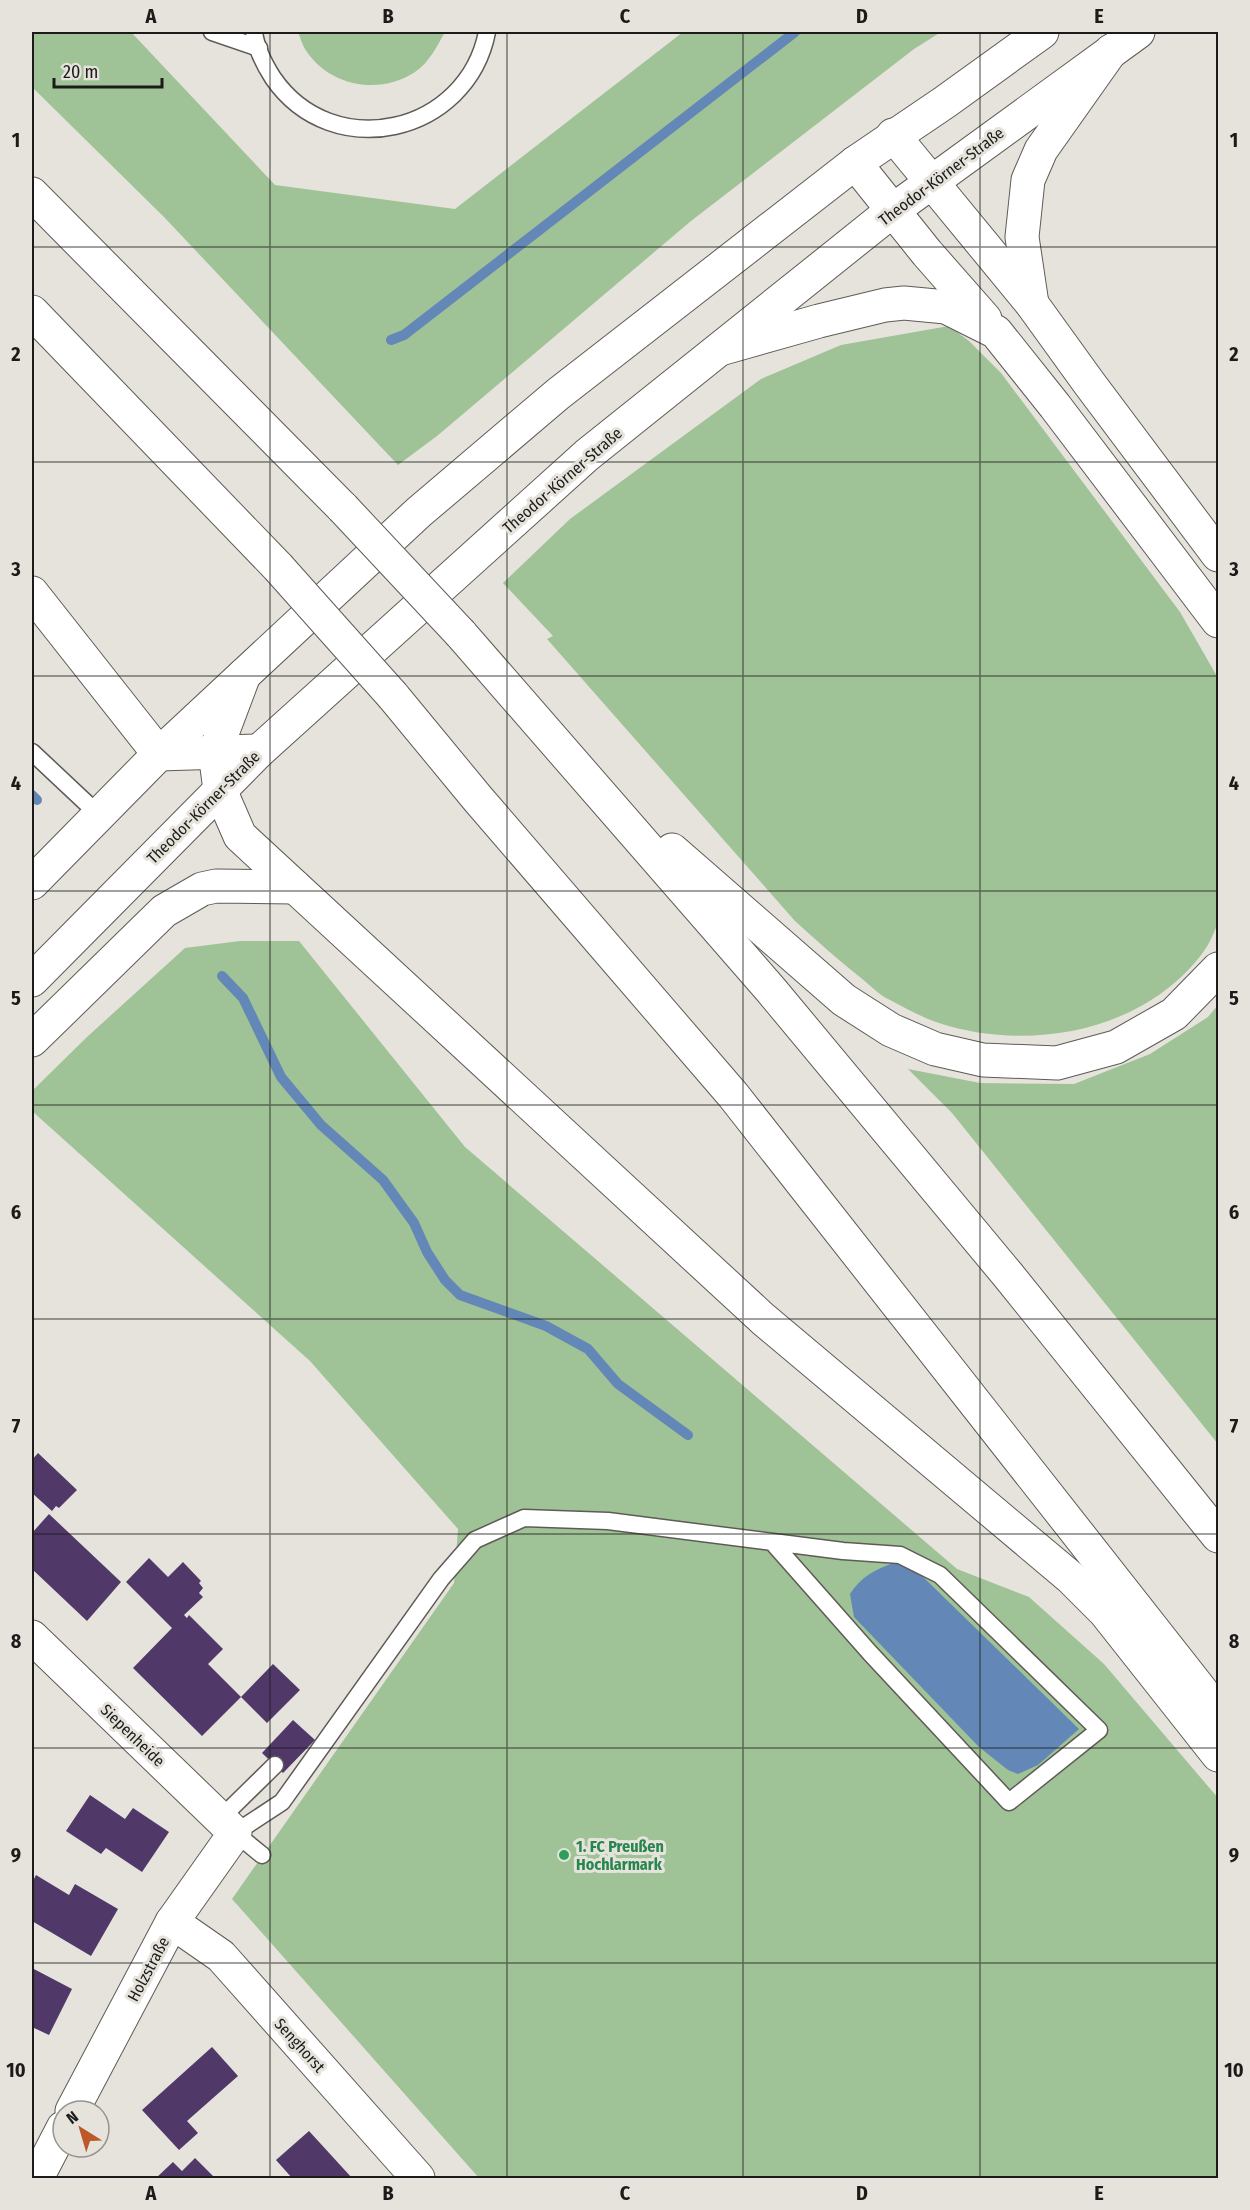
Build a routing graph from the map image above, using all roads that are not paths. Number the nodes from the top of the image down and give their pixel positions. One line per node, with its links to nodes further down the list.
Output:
1 (212, 32): 6 (lane)
2 (254, 32): 6 (lane)
3 (487, 32): 6 (lane)
4 (1042, 32): 8 (main road)
5 (1138, 32): 7 (main road, Theodor-Körner-Straße)
6 (259, 48)
7 (1111, 51): 10 (main road, Theodor-Körner-Straße); 13 (main road)
8 (893, 135): 9 (main road); 10 (main road)
9 (855, 163): 12 (main road); 20 (main road)
10 (932, 181): 12 (main road, Theodor-Körner-Straße); 13 (main road)
11 (32, 194): 25 (main road, bridge)
12 (892, 211): 15 (main road); 16 (main road, Theodor-Körner-Straße)
13 (1032, 304): 17 (main road)
14 (32, 312): 36 (main road, bridge)
15 (996, 332): 16 (main road); 19 (main road)
16 (720, 349): 21 (main road, Theodor-Körner-Straße)
17 (1218, 555)
18 (32, 593): 24 (main road)
19 (1218, 621)
20 (244, 675): 23 (main road); 24 (main road)
21 (259, 751): 23 (main road); 26 (main road, Theodor-Körner-Straße)
22 (32, 752): 27 (lane)
23 (215, 752): 24 (main road); 26 (main road)
24 (159, 754): 27 (main road)
25 (579, 768): 30 (main road); 33 (main road)
26 (220, 790): 29 (main road); 31 (main road, Theodor-Körner-Straße)
27 (98, 814): 28 (main road)
28 (32, 883)
29 (295, 887): 32 (main road); 37 (main road)
30 (1218, 969)
31 (32, 981)
32 (32, 1040)
33 (1218, 1536)
34 (772, 1542): 34 (lane); 39 (lane)
35 (32, 1637): 39 (main road, Siepenheide)
36 (1218, 1712)
37 (1218, 1755)
38 (275, 1765): 39 (lane)
39 (228, 1826): 40 (lane); 41 (main road, Holzstraße)
40 (262, 1855)
41 (172, 1922): 42 (main road, Holzstraße); 45 (main road, Senghorst)
42 (78, 2099)
43 (51, 2150): 44 (main road)
44 (36, 2178)
45 (418, 2178)

